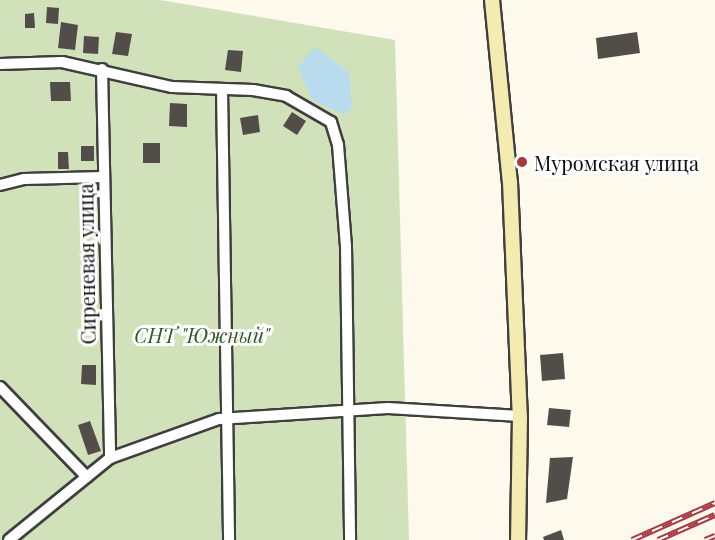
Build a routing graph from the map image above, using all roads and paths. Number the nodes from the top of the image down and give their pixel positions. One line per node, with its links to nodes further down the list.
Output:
1 (492, 0): 9 (main road)
2 (0, 64): 3 (street)
3 (102, 69): 4 (street); 5 (street, Сиреневая улица)
4 (222, 89): 8 (street); 10 (street)
5 (103, 177): 6 (street); 11 (street, Сиреневая улица)
6 (0, 185)
7 (0, 387): 12 (street)
8 (350, 410): 9 (street); 10 (street); 15 (street)
9 (520, 416): 16 (main road)
10 (227, 419): 11 (street); 14 (street)
11 (110, 459): 12 (street)
12 (87, 477): 13 (street)
13 (9, 540)
14 (229, 540)
15 (350, 540)
16 (518, 540)

